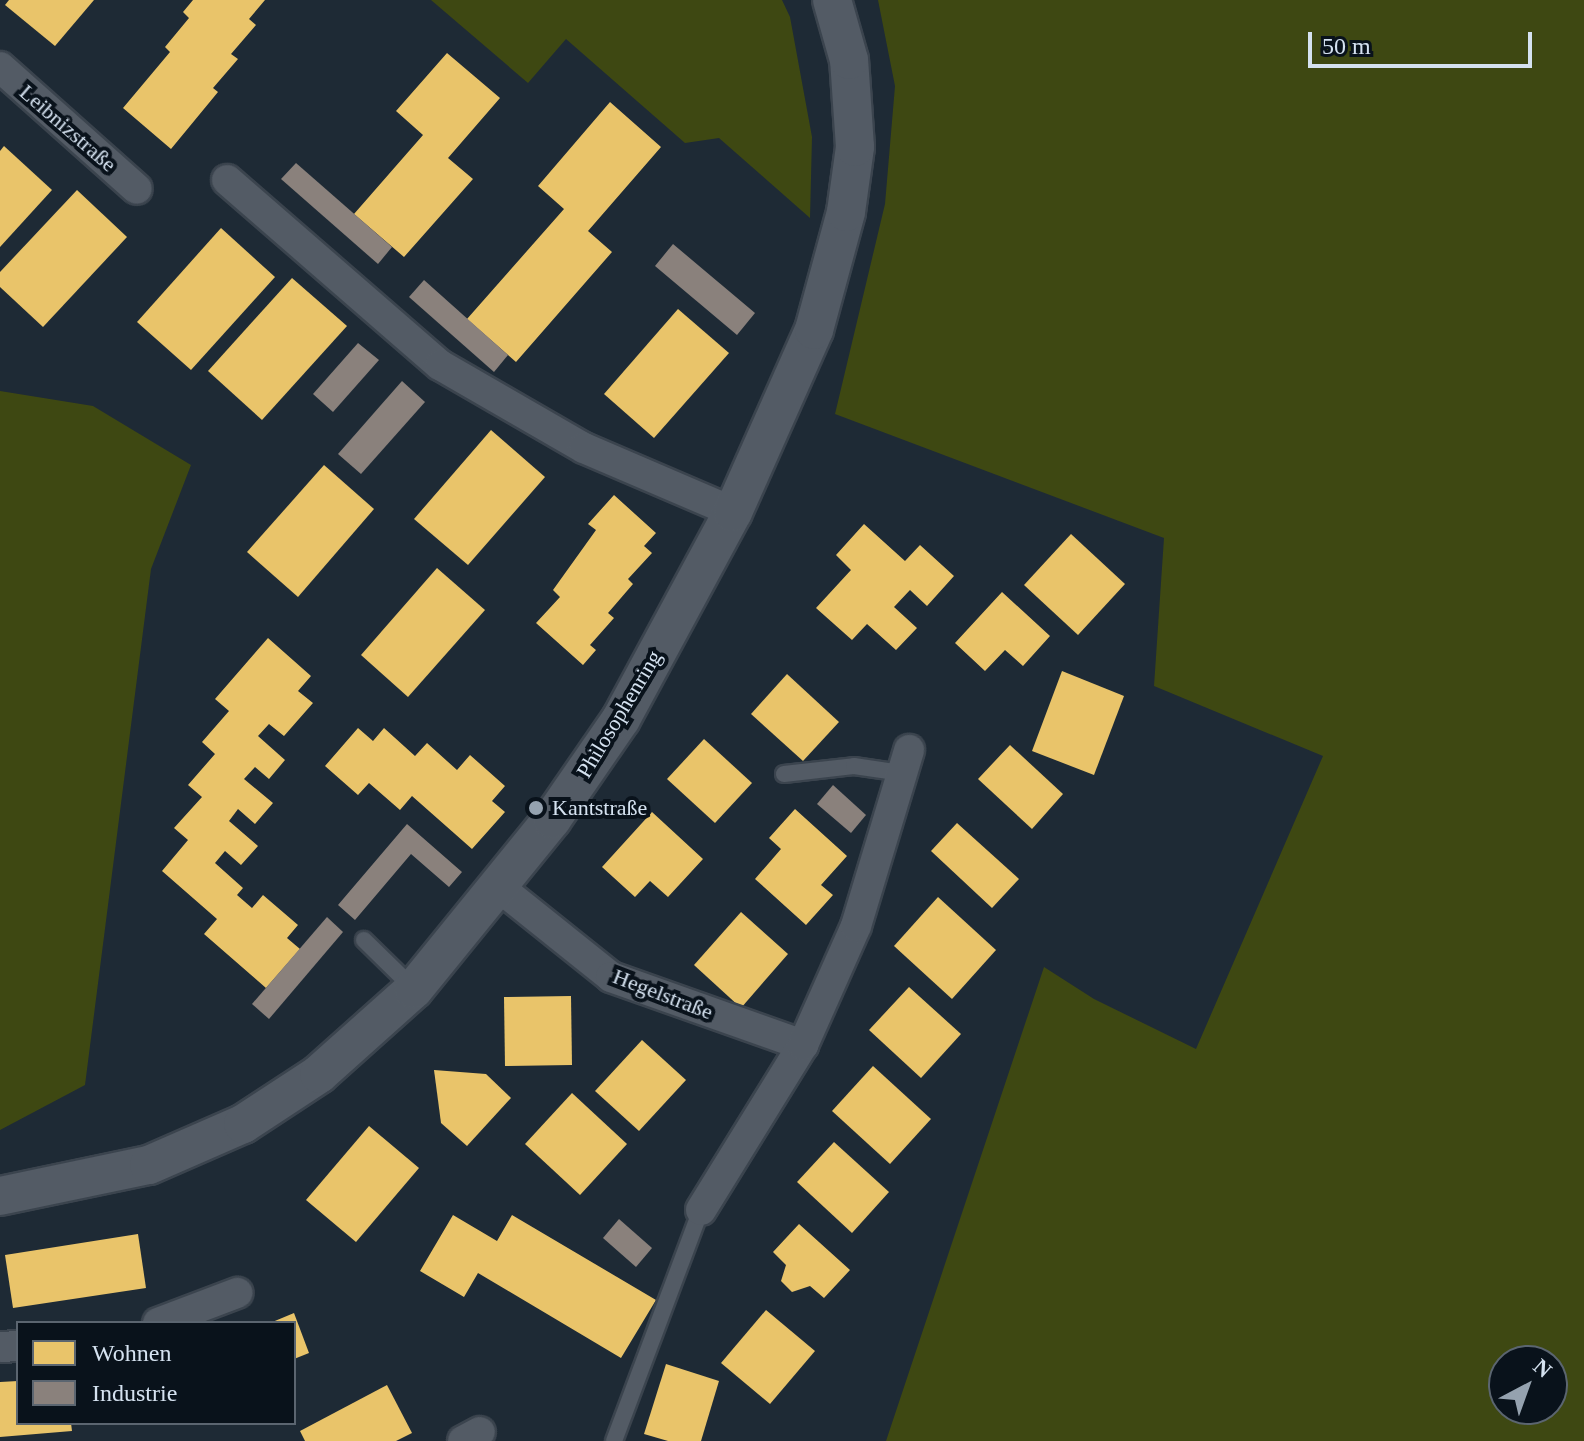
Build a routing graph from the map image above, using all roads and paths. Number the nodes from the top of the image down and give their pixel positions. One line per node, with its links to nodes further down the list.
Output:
1 (832, 0): 5 (street, Philosophenring)
2 (0, 67): 4 (street, Leibnizstraße)
3 (227, 180): 5 (street)
4 (137, 189)
5 (733, 512): 8 (street, Philosophenring)
6 (905, 761): 7 (lane); 11 (street)
7 (784, 774)
8 (500, 888): 10 (street, Philosophenring); 11 (street, Hegelstraße)
9 (364, 940): 10 (lane)
10 (414, 989): 12 (street, Philosophenring)
11 (803, 1045): 13 (street)
12 (0, 1196)
13 (701, 1210): 16 (lane)
14 (237, 1293): 15 (street)
15 (163, 1321)
16 (614, 1441)

